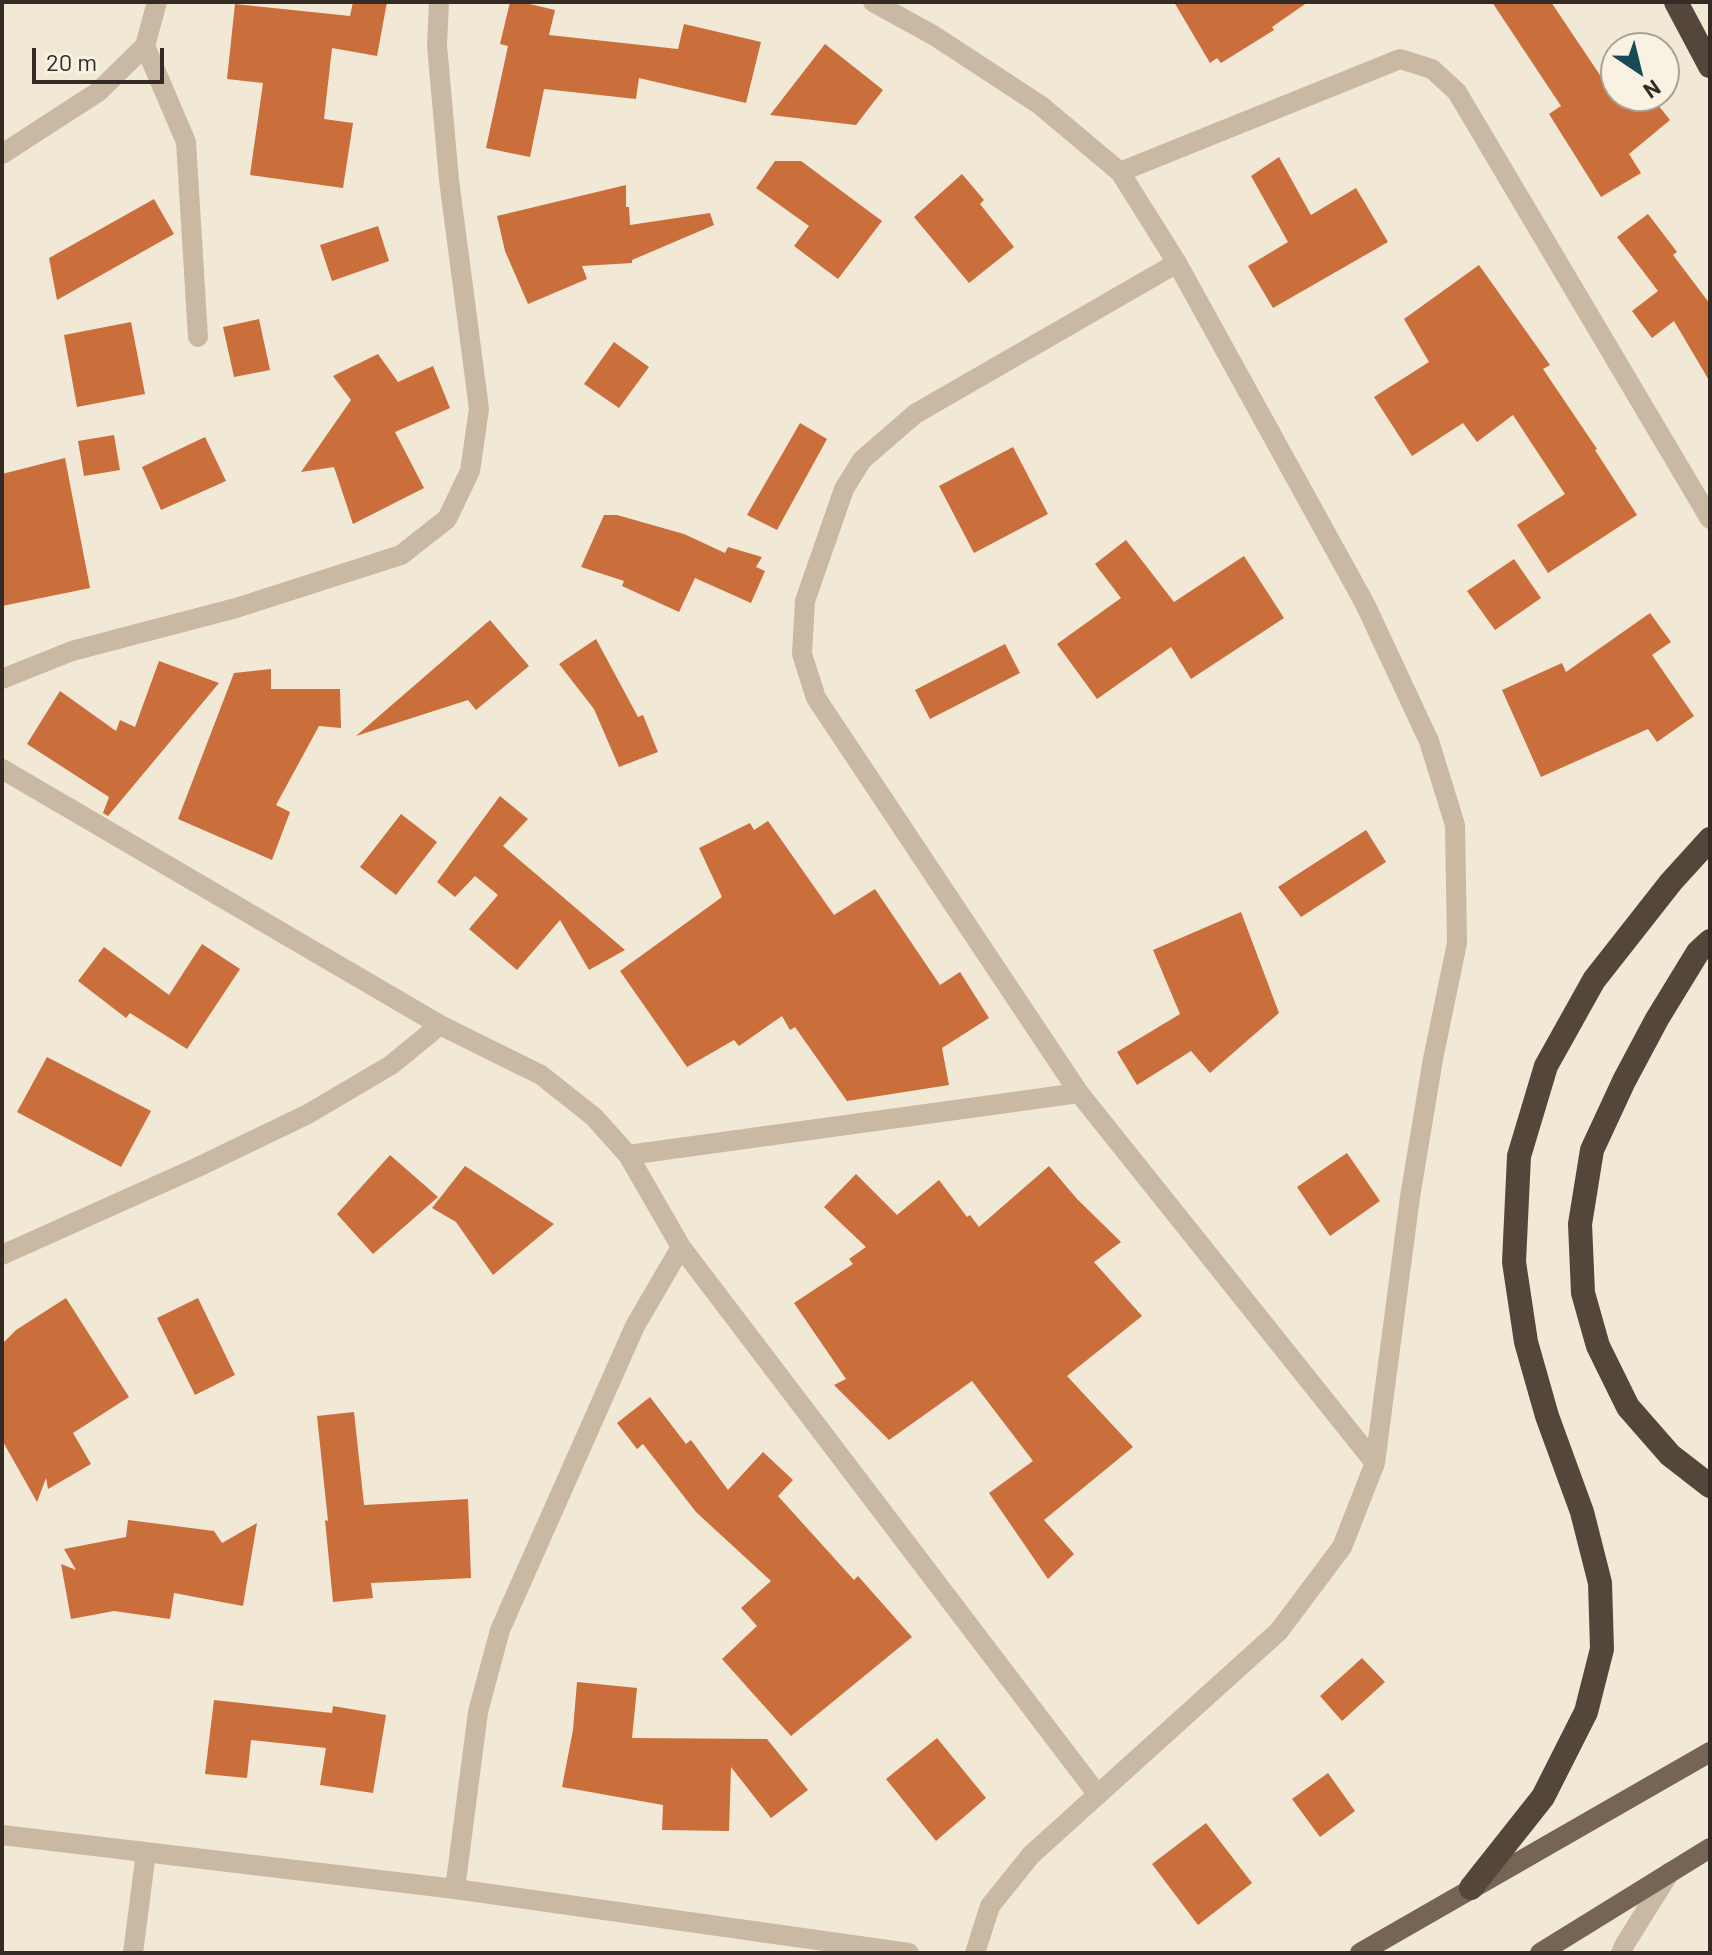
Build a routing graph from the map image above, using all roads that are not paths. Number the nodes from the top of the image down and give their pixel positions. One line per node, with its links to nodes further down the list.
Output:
1 (157, 2): 5 (street)
2 (439, 2): 12 (street)
3 (873, 2): 8 (street)
4 (1676, 2): 6 (highway)
5 (145, 46): 7 (street); 10 (street)
6 (1706, 50)
7 (2, 154)
8 (1120, 172): 9 (street); 11 (street)
9 (1177, 263): 17 (street); 21 (street)
10 (198, 337)
11 (1710, 519)
12 (2, 679)
13 (2, 769): 16 (street)
14 (1710, 839): 29 (highway)
15 (1710, 941): 22 (highway)
16 (440, 1025): 18 (street); 20 (street)
17 (1079, 1093): 18 (street); 21 (street)
18 (628, 1155): 19 (street)
19 (681, 1247): 24 (street); 30 (street)
20 (2, 1255)
21 (1375, 1463): 24 (street)
22 (1710, 1486)
23 (1710, 1752): 29 (main road)
24 (1098, 1795): 33 (street)
25 (2, 1835): 27 (street)
26 (1710, 1848): 28 (main road)
27 (146, 1852): 30 (street); 31 (street)
28 (1670, 1872): 35 (main road); 36 (street)
29 (1471, 1888): 34 (main road)
30 (455, 1889): 32 (street)
31 (133, 1953)
32 (909, 1953)
33 (975, 1953)
34 (1360, 1953)
35 (1540, 1953)
36 (1621, 1953)

